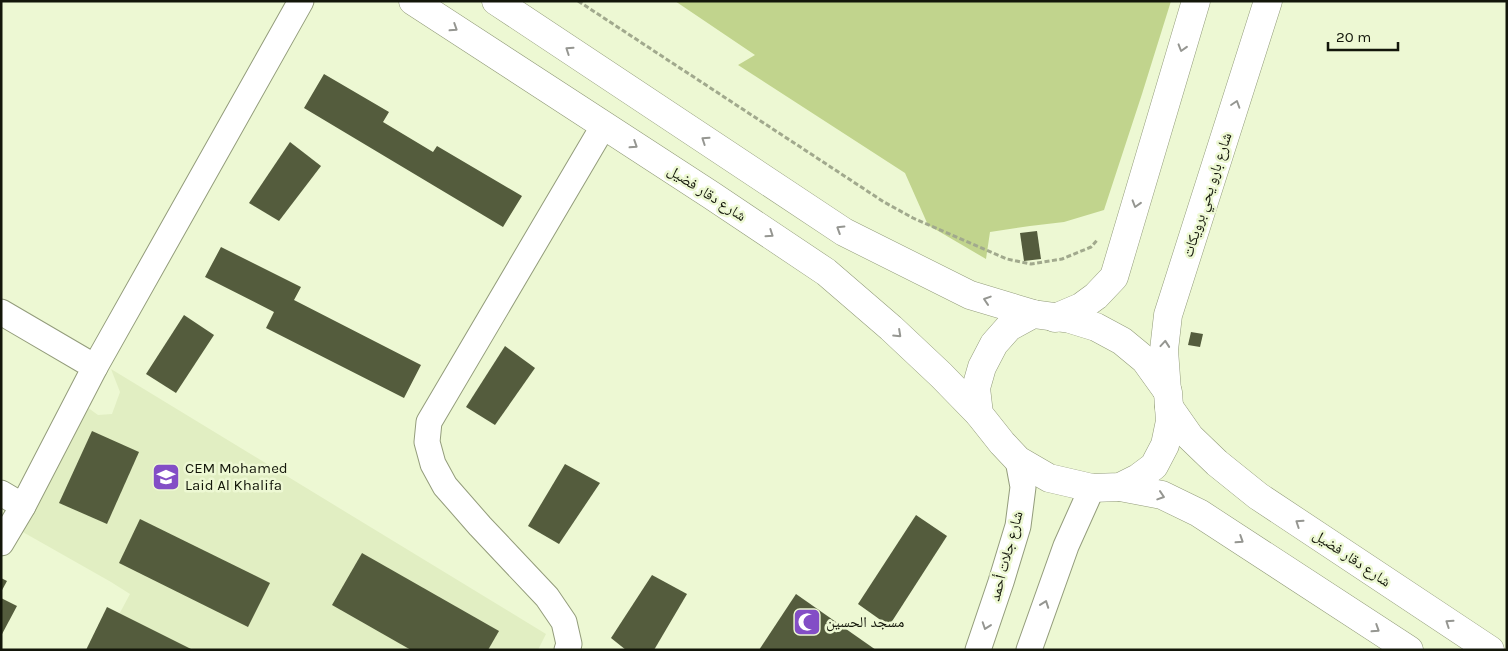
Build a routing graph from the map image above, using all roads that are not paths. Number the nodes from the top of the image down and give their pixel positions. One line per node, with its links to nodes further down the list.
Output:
1 (301, 1): 9 (street)
2 (413, 1): 6 (main road, شارع دقار فضيل, one-way to 6)
3 (496, 1): 8 (main road, one-way to 3)
4 (1196, 1): 8 (main road, one-way to 8)
5 (1268, 1): 10 (main road, شارع بارو يحي برويكات, one-way to 5)
6 (604, 125): 11 (main road, شارع دقار فضيل, one-way to 11); 18 (street)
7 (1, 312): 9 (street)
8 (1044, 316): 10 (main road, شارع دقار فضيل); 11 (main road)
9 (95, 367): 16 (street)
10 (1168, 400): 13 (main road, شارع بارو يحي برويكات); 22 (main road, شارع دقار فضيل, one-way to 10)
11 (979, 414): 12 (main road, شارع دقار فضيل)
12 (1018, 460): 14 (main road, شارع دقار فضيل); 19 (street, شارع جلات أحمد, one-way to 19)
13 (1120, 487): 14 (main road, شارع دقار فضيل); 21 (main road, one-way to 21)
14 (1092, 488): 20 (street, one-way to 14)
15 (1, 493): 16 (street)
16 (23, 506): 17 (street)
17 (1, 543)
18 (567, 650)
19 (978, 650)
20 (1029, 650)
21 (1408, 650)
22 (1490, 650)

